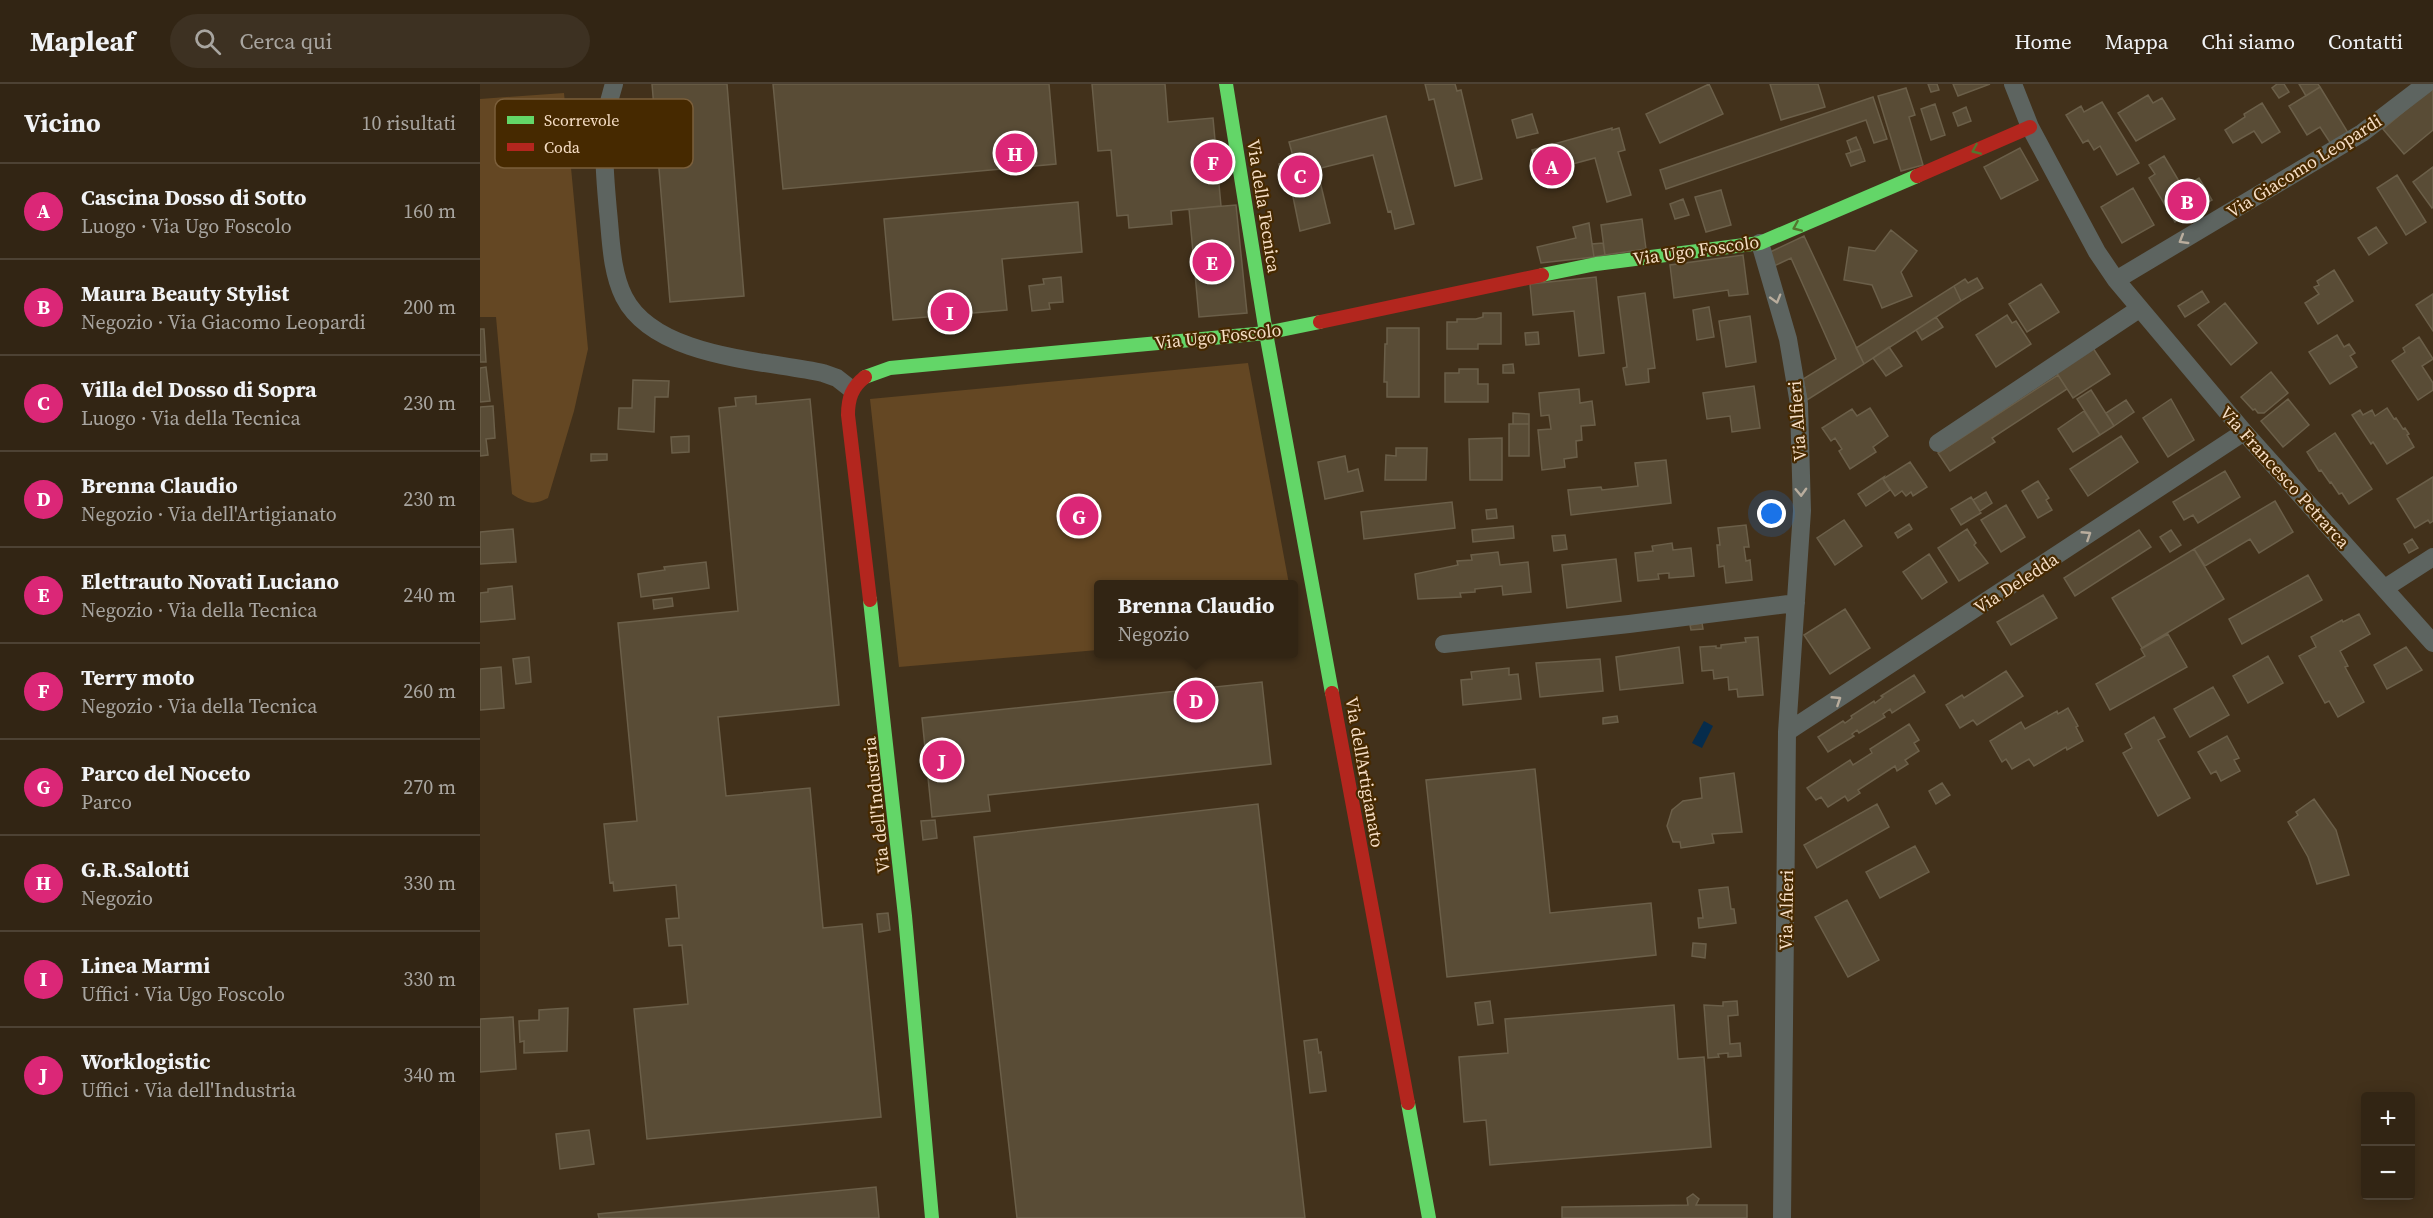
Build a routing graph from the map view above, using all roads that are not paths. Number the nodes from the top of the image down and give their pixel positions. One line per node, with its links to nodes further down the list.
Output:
1 (614, 84): 5 (street)
2 (1226, 84): 11 (street, Via della Tecnica)
3 (2013, 84): 6 (street, Via Francesco Petrarca)
4 (2426, 84): 9 (street, Via Giacomo Leopardi, one-way to 9)
5 (611, 99)
6 (2030, 128): 8 (street, Via Ugo Foscolo, one-way to 8); 9 (street, Via Francesco Petrarca)
7 (606, 168): 12 (street)
8 (1760, 243): 11 (street, Via Ugo Foscolo); 17 (street, Via Alfieri, one-way to 17)
9 (2116, 279): 10 (street, Via Francesco Petrarca)
10 (2139, 309): 13 (street, Via Francesco Petrarca); 14 (street)
11 (1266, 333): 12 (street, Via Ugo Foscolo); 22 (street, Via dell'Artigianato)
12 (851, 389): 21 (street, Via dell'Industria)
13 (2244, 432): 16 (street, Via Francesco Petrarca); 20 (street, Via Deledda, one-way to 13)
14 (1938, 443)
15 (2433, 557): 16 (street)
16 (2385, 588): 18 (street, Via Francesco Petrarca)
17 (1796, 603): 19 (street); 20 (street, Via Alfieri)
18 (2433, 643)
19 (1444, 644)
20 (1787, 732): 23 (street, Via Alfieri)
21 (932, 1218)
22 (1429, 1218)
23 (1782, 1218)

